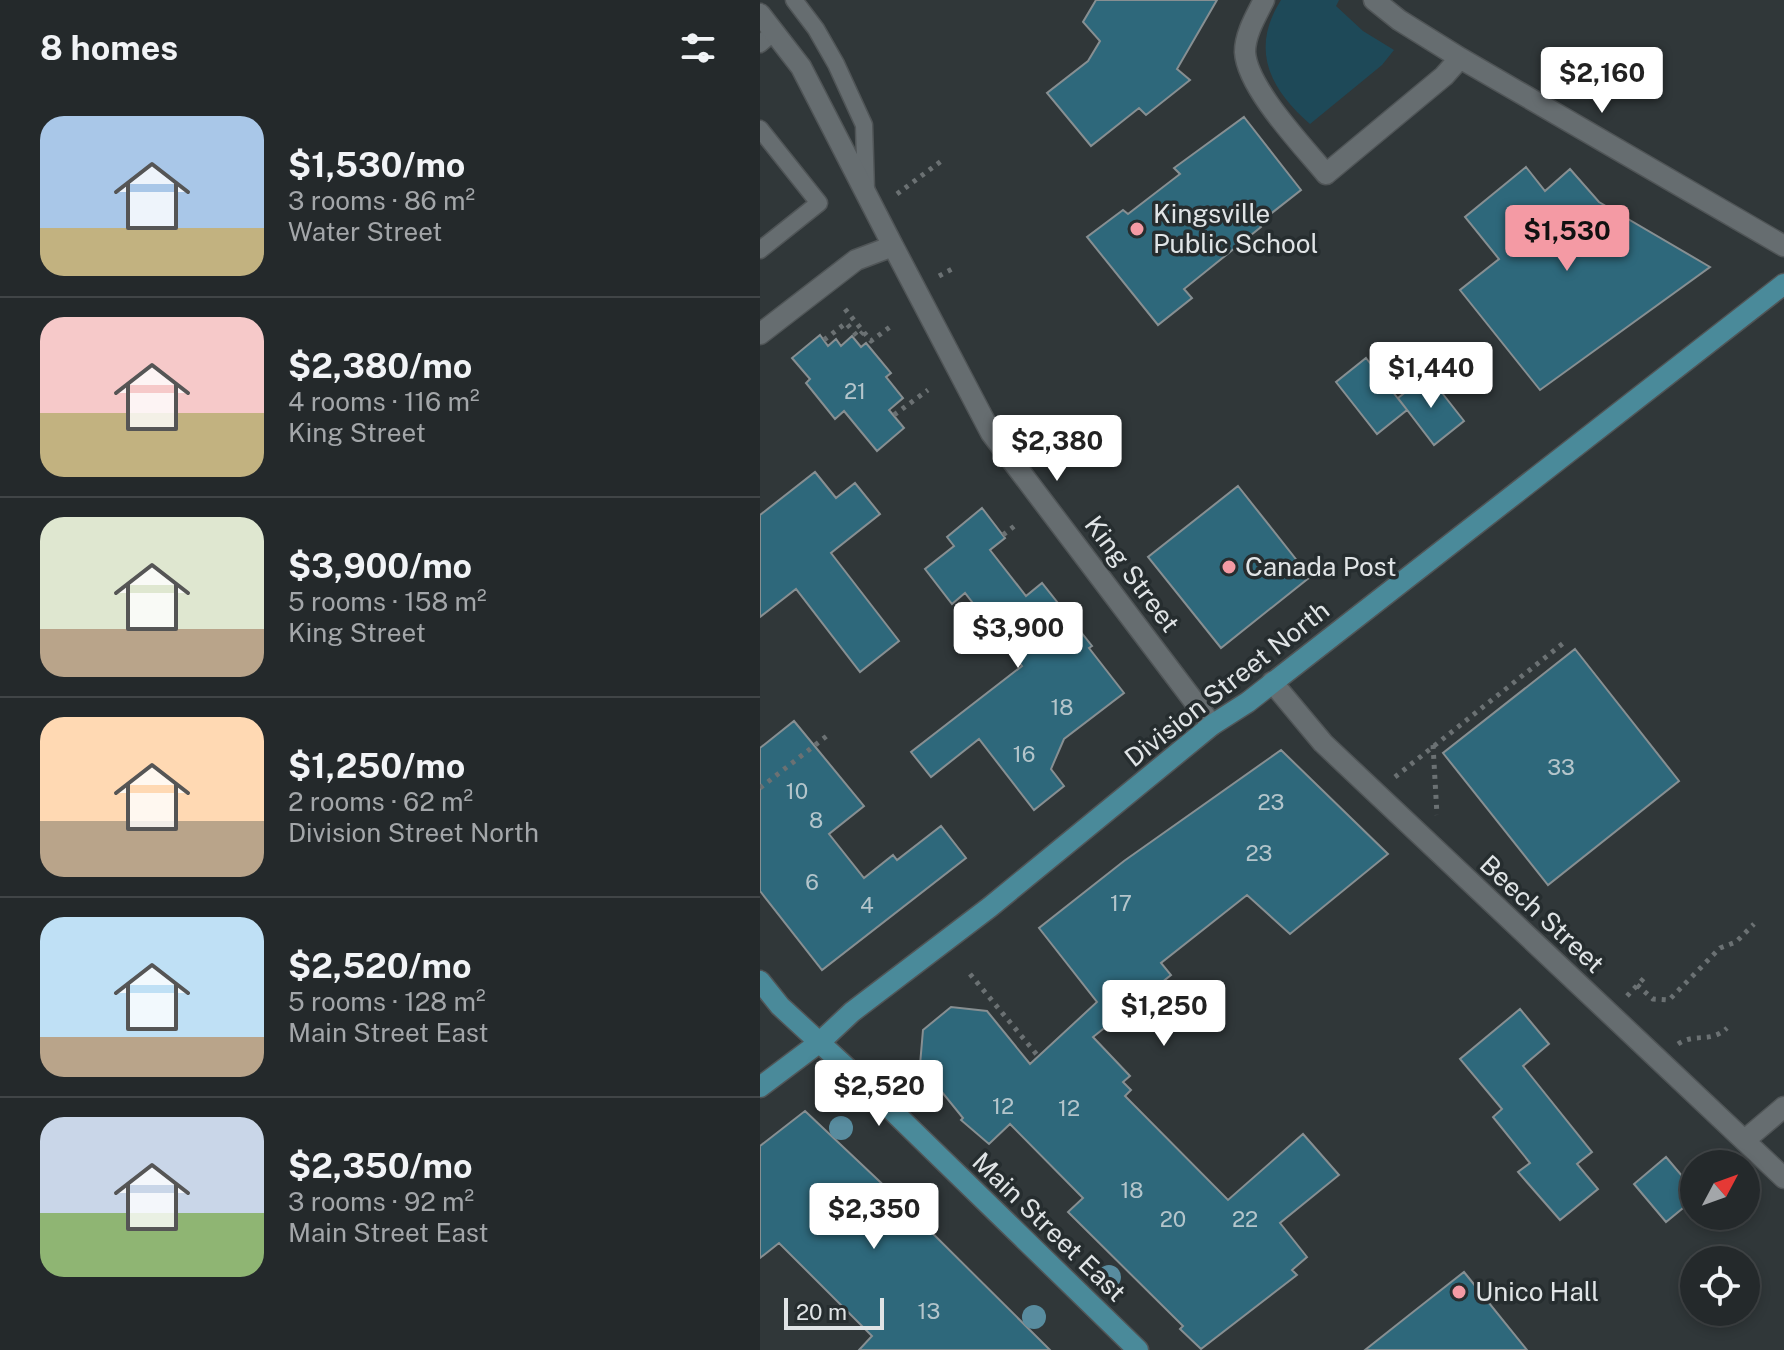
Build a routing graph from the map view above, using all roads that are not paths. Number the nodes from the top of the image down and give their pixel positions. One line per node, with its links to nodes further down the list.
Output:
1 (794, 0): 8 (lane)
2 (1264, 0): 6 (street)
3 (1374, 0): 6 (street)
4 (760, 14): 5 (street, King Street)
5 (767, 38): 8 (street, King Street)
6 (1460, 58): 10 (street)
7 (760, 129): 11 (lane)
8 (866, 193): 9 (street, King Street)
9 (893, 246): 13 (street); 15 (street, King Street)
10 (1784, 246)
11 (760, 250)
12 (1784, 284): 14 (main road, Division Street North)
13 (760, 334)
14 (1272, 682): 15 (main road, Division Street North); 20 (street, Beech Street)
15 (1212, 725): 17 (main road, Division Street North)
16 (760, 981): 17 (main road, Main Street East)
17 (820, 1042): 18 (main road, Division Street North); 22 (main road, Main Street East)
18 (760, 1087)
19 (1784, 1107): 20 (street)
20 (1745, 1140): 21 (street, Beech Street)
21 (1784, 1178)
22 (1138, 1350)

